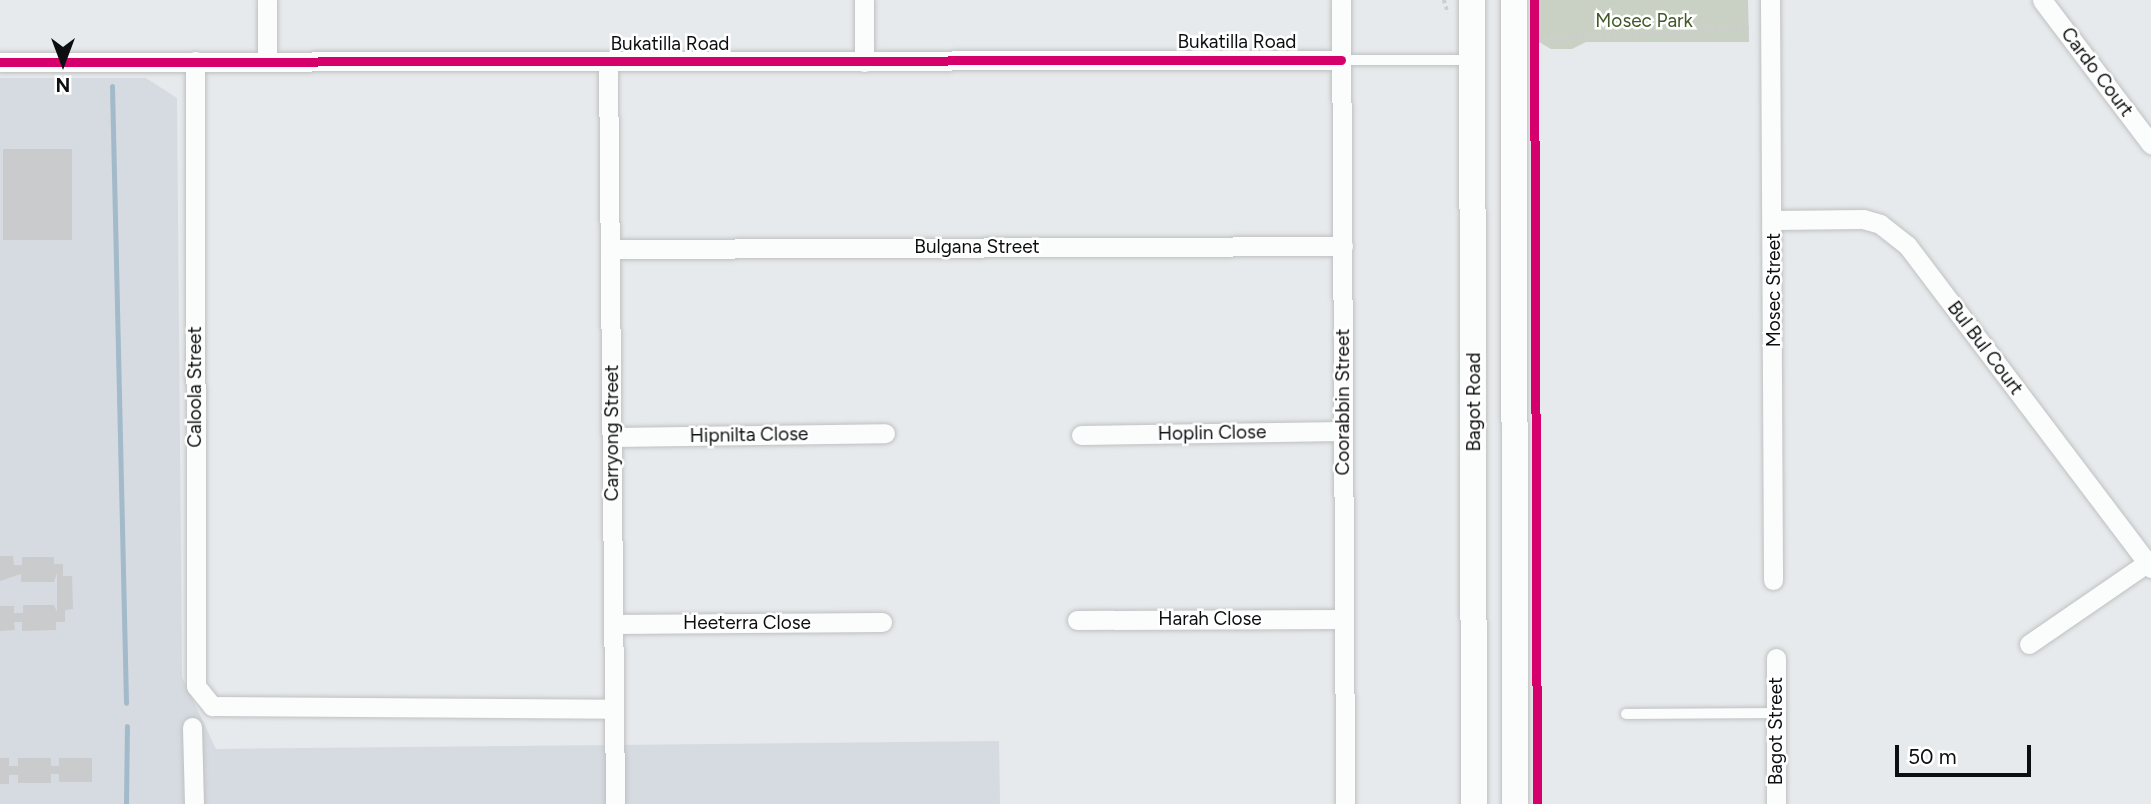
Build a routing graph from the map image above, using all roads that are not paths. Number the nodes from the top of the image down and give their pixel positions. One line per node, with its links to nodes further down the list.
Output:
1 (267, 0): 8 (street)
2 (864, 0): 14 (street)
3 (1341, 0): 9 (street, Coorabbin Street)
4 (1472, 0): 10 (main road, Bagot Road)
5 (1514, 0): 39 (main road)
6 (1770, 0): 16 (street, Mosec Street)
7 (2042, 0): 15 (street, Cardo Court)
8 (267, 60): 11 (street, Bukatilla Road); 13 (street, Bukatilla Road)
9 (1341, 60): 10 (lane); 14 (street, Bukatilla Road); 17 (street, Coorabbin Street)
10 (1473, 60): 38 (main road, Bagot Road)
11 (195, 61): 12 (street, Bukatilla Road); 31 (street, Caloola Street)
12 (0, 62)
13 (608, 62): 14 (street, Bukatilla Road); 18 (street, Carryong Street)
14 (864, 62)
15 (2151, 144)
16 (1774, 220): 23 (street, Bul Bul Court); 24 (street, Mosec Street)
17 (1343, 246): 18 (street, Bulgana Street); 19 (street, Coorabbin Street)
18 (611, 249): 22 (street, Carryong Street)
19 (1343, 431): 21 (street, Hoplin Close); 25 (street, Coorabbin Street)
20 (885, 433): 22 (street, Hipnilta Close)
21 (1081, 435)
22 (612, 437): 28 (street, Carryong Street)
23 (2149, 566): 29 (street, Bul Bul Court)
24 (1773, 580)
25 (1342, 619): 26 (street, Harah Close); 37 (street, Coorabbin Street)
26 (1077, 620)
27 (882, 622): 28 (street, Heeterra Close)
28 (613, 624): 31 (street, Carryong Street)
29 (2029, 644)
30 (1776, 658): 32 (street, Bagot Street)
31 (614, 709): 36 (street, Carryong Street)
32 (1776, 713): 33 (lane); 40 (street, Bagot Street)
33 (1626, 714)
34 (192, 727): 35 (street)
35 (194, 804)
36 (615, 804)
37 (1345, 804)
38 (1474, 804)
39 (1515, 804)
40 (1776, 804)

